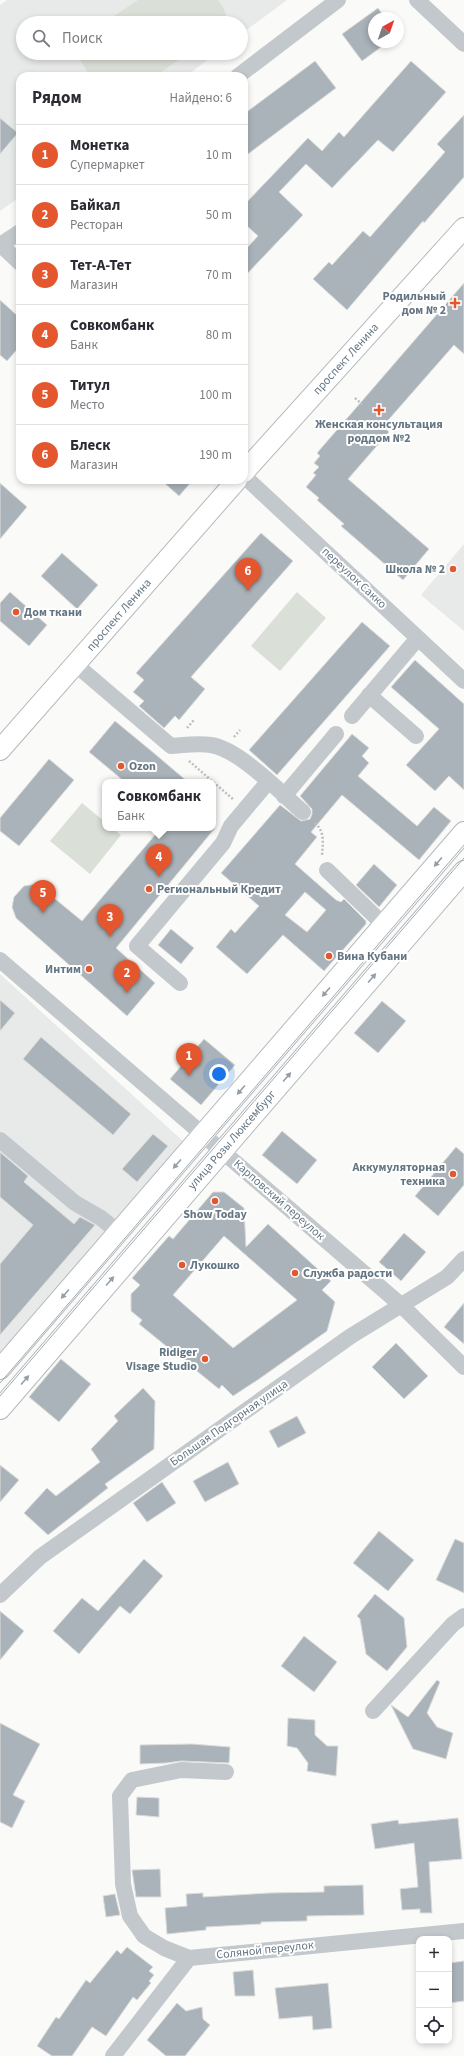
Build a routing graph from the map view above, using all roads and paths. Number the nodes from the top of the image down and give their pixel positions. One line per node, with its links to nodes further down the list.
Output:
1 (338, 0): 4 (street)
2 (417, 0): 3 (street)
3 (464, 44)
4 (243, 72)
5 (464, 228): 13 (main road, проспект Ленина)
6 (16, 235): 7 (street)
7 (0, 245): 8 (street)
8 (16, 259)
9 (355, 398): 10 (path)
10 (363, 405)
11 (385, 424): 12 (path)
12 (401, 438)
13 (248, 468)
14 (248, 480): 16 (street, переулок Сакко)
15 (233, 484): 17 (main road, проспект Ленина)
16 (418, 638): 18 (street, переулок Сакко); 19 (street)
17 (75, 664): 23 (street); 24 (main road, проспект Ленина)
18 (464, 681)
19 (369, 695): 20 (street); 22 (street)
20 (352, 716)
21 (336, 734): 28 (street)
22 (416, 736)
23 (171, 746): 25 (path); 26 (street)
24 (0, 750)
25 (210, 779)
26 (268, 782): 28 (street); 29 (street)
27 (216, 784): 29 (path)
28 (284, 796): 30 (street)
29 (245, 809): 36 (street)
30 (302, 812): 32 (path)
31 (464, 832): 34 (main road, one-way to 34)
32 (327, 870): 34 (street)
33 (464, 872): 39 (main road, улица Розы Люксембург, one-way to 33)
34 (384, 925): 37 (main road, one-way to 37)
35 (0, 960): 37 (street, Карповский переулок)
36 (180, 983)
37 (203, 1134): 39 (street, Карповский переулок); 40 (main road, one-way to 40)
38 (0, 1140): 40 (street)
39 (222, 1151): 42 (street, Карповский переулок); 45 (main road, улица Розы Люксембург, one-way to 39)
40 (118, 1232): 44 (main road, one-way to 44)
41 (464, 1259): 42 (street, Большая Подгорная улица)
42 (401, 1305): 43 (street, Карповский переулок); 46 (street, Большая Подгорная улица)
43 (464, 1367)
44 (0, 1369)
45 (0, 1409)
46 (0, 1596)
47 (464, 1616): 48 (street)
48 (373, 1711)
49 (226, 1772): 51 (street)
50 (464, 1931): 51 (street, Соляной переулок)
51 (189, 1958): 52 (street)
52 (113, 2056)

